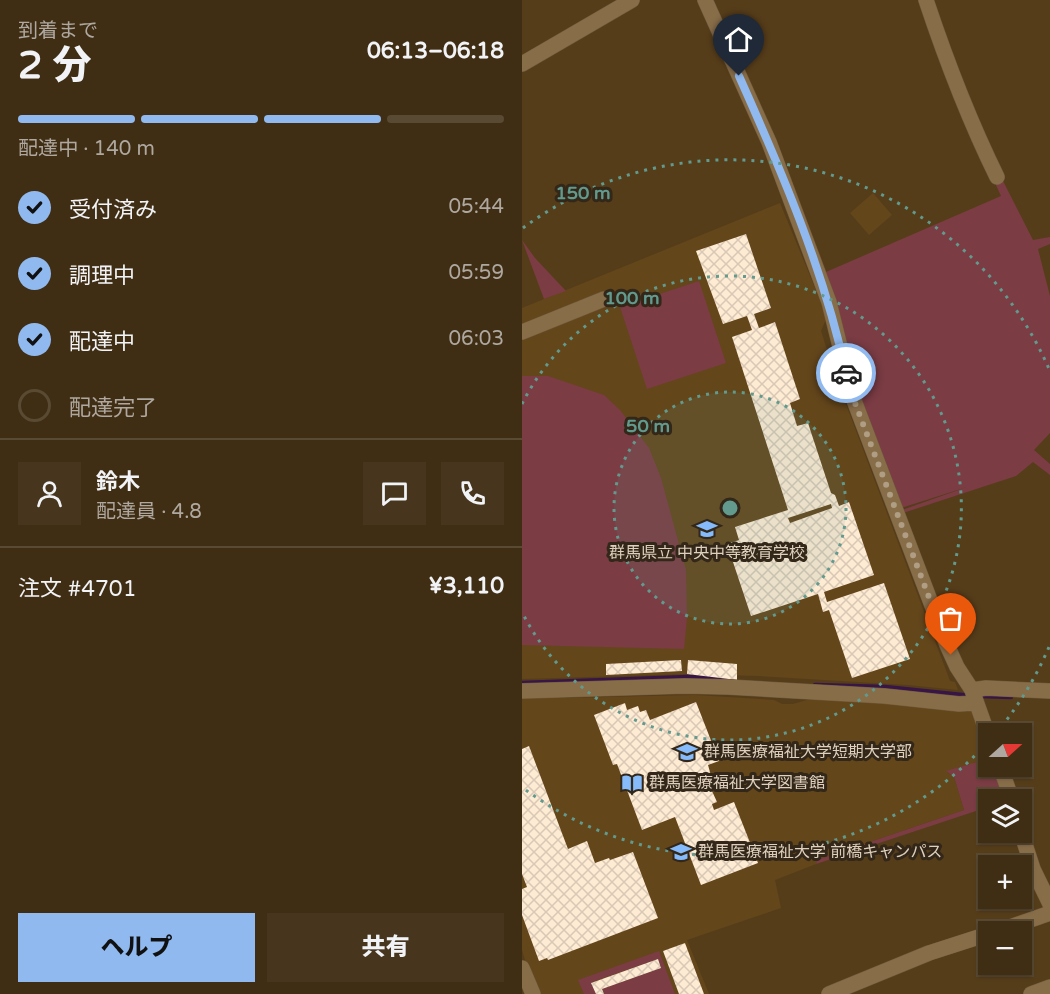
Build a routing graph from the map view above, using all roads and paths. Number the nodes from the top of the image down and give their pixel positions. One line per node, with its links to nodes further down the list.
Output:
1 (632, 0): 4 (street)
2 (705, 0): 10 (street)
3 (926, 0): 5 (street)
4 (522, 64)
5 (997, 177)
6 (604, 299): 7 (street)
7 (522, 332)
8 (522, 691): 10 (street)
9 (1050, 691): 10 (street)
10 (974, 696): 11 (street)
11 (984, 723)
12 (1025, 843): 13 (street)
13 (1050, 904)
14 (1050, 914): 15 (street)
15 (1029, 921)
16 (978, 937): 20 (street)
17 (522, 968): 19 (street)
18 (1050, 987): 21 (street)
19 (532, 994)
20 (829, 994)
21 (1031, 994)

